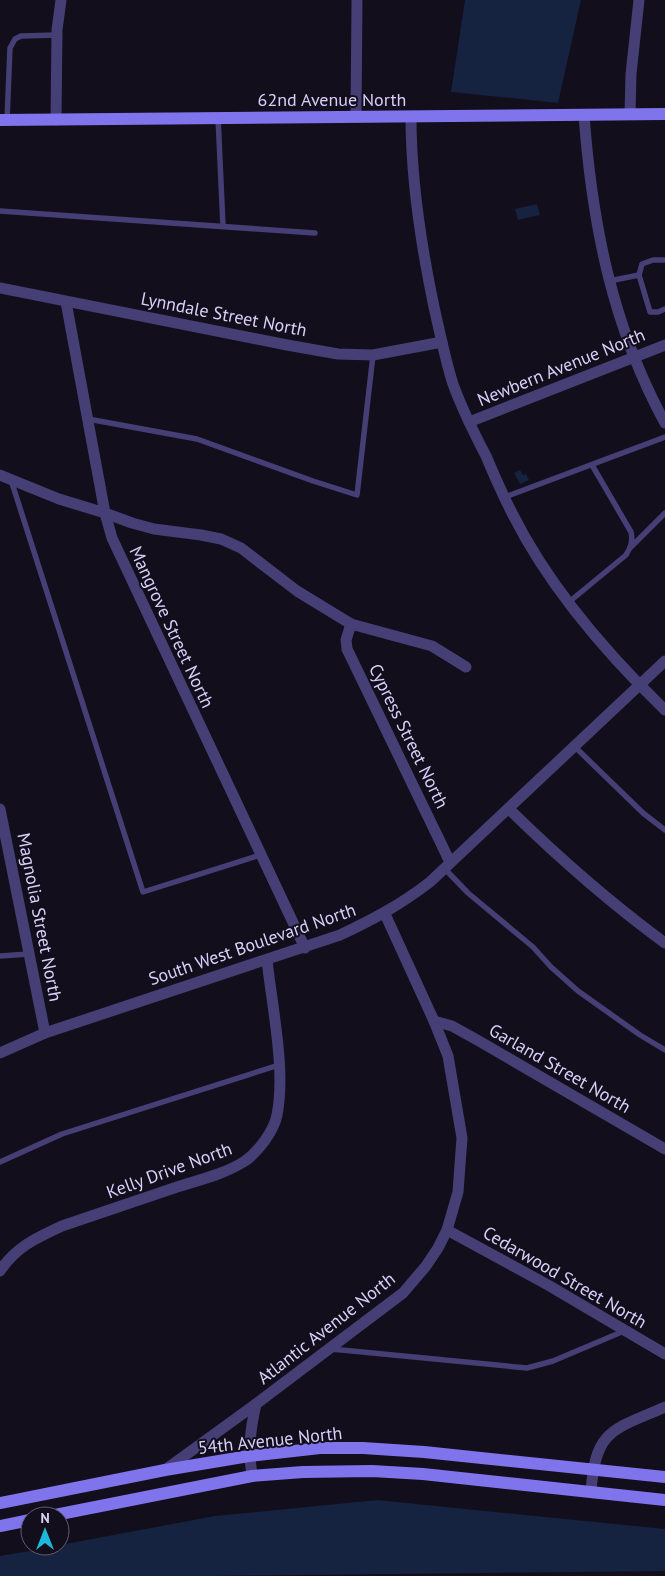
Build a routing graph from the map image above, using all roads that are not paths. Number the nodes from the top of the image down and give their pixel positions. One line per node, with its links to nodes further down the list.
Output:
1 (61, 0): 4 (street)
2 (357, 0): 9 (street)
3 (639, 0): 5 (street)
4 (58, 35): 11 (lane); 12 (street)
5 (630, 114): 6 (main road, 62nd Avenue North); 7 (main road, 62nd Avenue North)
6 (665, 114)
7 (584, 115): 10 (main road, 62nd Avenue North); 18 (street)
8 (218, 117): 9 (main road, 62nd Avenue North); 12 (main road, 62nd Avenue North); 14 (lane)
9 (356, 117): 10 (main road, 62nd Avenue North)
10 (411, 117): 22 (street)
11 (4, 120): 12 (main road, 62nd Avenue North)
12 (56, 120)
13 (0, 211): 14 (lane)
14 (223, 226): 15 (lane)
15 (315, 232)
16 (665, 260): 17 (lane)
17 (639, 275): 18 (lane); 21 (lane)
18 (609, 280): 25 (street)
19 (0, 288): 20 (street, Lynndale Street North)
20 (66, 302): 24 (street, Lynndale Street North); 26 (street, Mangrove Street North)
21 (665, 309)
22 (442, 342): 24 (street, Lynndale Street North); 27 (street)
23 (665, 345): 25 (street, Newbern Avenue North)
24 (373, 355): 26 (lane)
25 (633, 357): 27 (street, Newbern Avenue North); 28 (street)
26 (88, 419): 34 (street, Mangrove Street North)
27 (470, 422): 33 (street)
28 (665, 423)
29 (665, 437): 30 (lane)
30 (592, 465): 33 (lane); 36 (lane)
31 (0, 475): 32 (street)
32 (11, 480): 34 (street); 47 (lane)
33 (505, 498): 37 (street)
34 (105, 513): 38 (street); 47 (street, Mangrove Street North)
35 (665, 514): 36 (lane)
36 (631, 547): 37 (lane)
37 (569, 602): 41 (street)
38 (351, 624): 40 (street); 48 (street, Cypress Street North)
39 (665, 661): 41 (street, South West Boulevard North)
40 (466, 667)
41 (640, 686): 42 (street); 43 (street, South West Boulevard North)
42 (665, 710)
43 (574, 746): 44 (street, South West Boulevard North); 46 (lane)
44 (509, 808): 48 (street, South West Boulevard North); 50 (street)
45 (0, 809): 52 (street, Magnolia Street North)
46 (665, 830)
47 (260, 855): 51 (street, Mangrove Street North)
48 (447, 865): 49 (street, South West Boulevard North); 57 (lane)
49 (385, 914): 51 (street, South West Boulevard North); 55 (street, Atlantic Avenue North)
50 (665, 943)
51 (305, 948): 54 (street, South West Boulevard North)
52 (29, 954): 53 (lane); 56 (street, Magnolia Street North)
53 (0, 956)
54 (267, 960): 56 (street, South West Boulevard North); 59 (street, Kelly Drive North)
55 (434, 1021): 60 (street, Garland Street North); 62 (street, Atlantic Avenue North)
56 (45, 1033): 58 (street, South West Boulevard North)
57 (665, 1050)
58 (0, 1053)
59 (279, 1065): 61 (lane); 63 (street, Kelly Drive North)
60 (665, 1149)
61 (0, 1162)
62 (446, 1230): 64 (street, Cedarwood Street North); 65 (street, Atlantic Avenue North)
63 (0, 1271)
64 (625, 1330): 65 (lane); 66 (street, Cedarwood Street North)
65 (329, 1349): 67 (street, Atlantic Avenue North)
66 (665, 1354)
67 (256, 1404): 69 (street, Atlantic Avenue North); 71 (street, Atlantic Avenue North)
68 (665, 1407): 70 (street)
69 (249, 1456): 70 (main road, 54th Avenue North); 71 (main road, 54th Avenue North); 72 (street, Atlantic Avenue North)
70 (592, 1469): 73 (main road, 54th Avenue North); 74 (street)
71 (165, 1470): 76 (main road, 54th Avenue North)
72 (252, 1476): 74 (main road, 54th Avenue North); 77 (main road, 54th Avenue North)
73 (665, 1477)
74 (591, 1492): 75 (main road, 54th Avenue North)
75 (665, 1500)
76 (0, 1503)
77 (70, 1512)
78 (20, 1522): 79 (main road)
79 (0, 1526)

